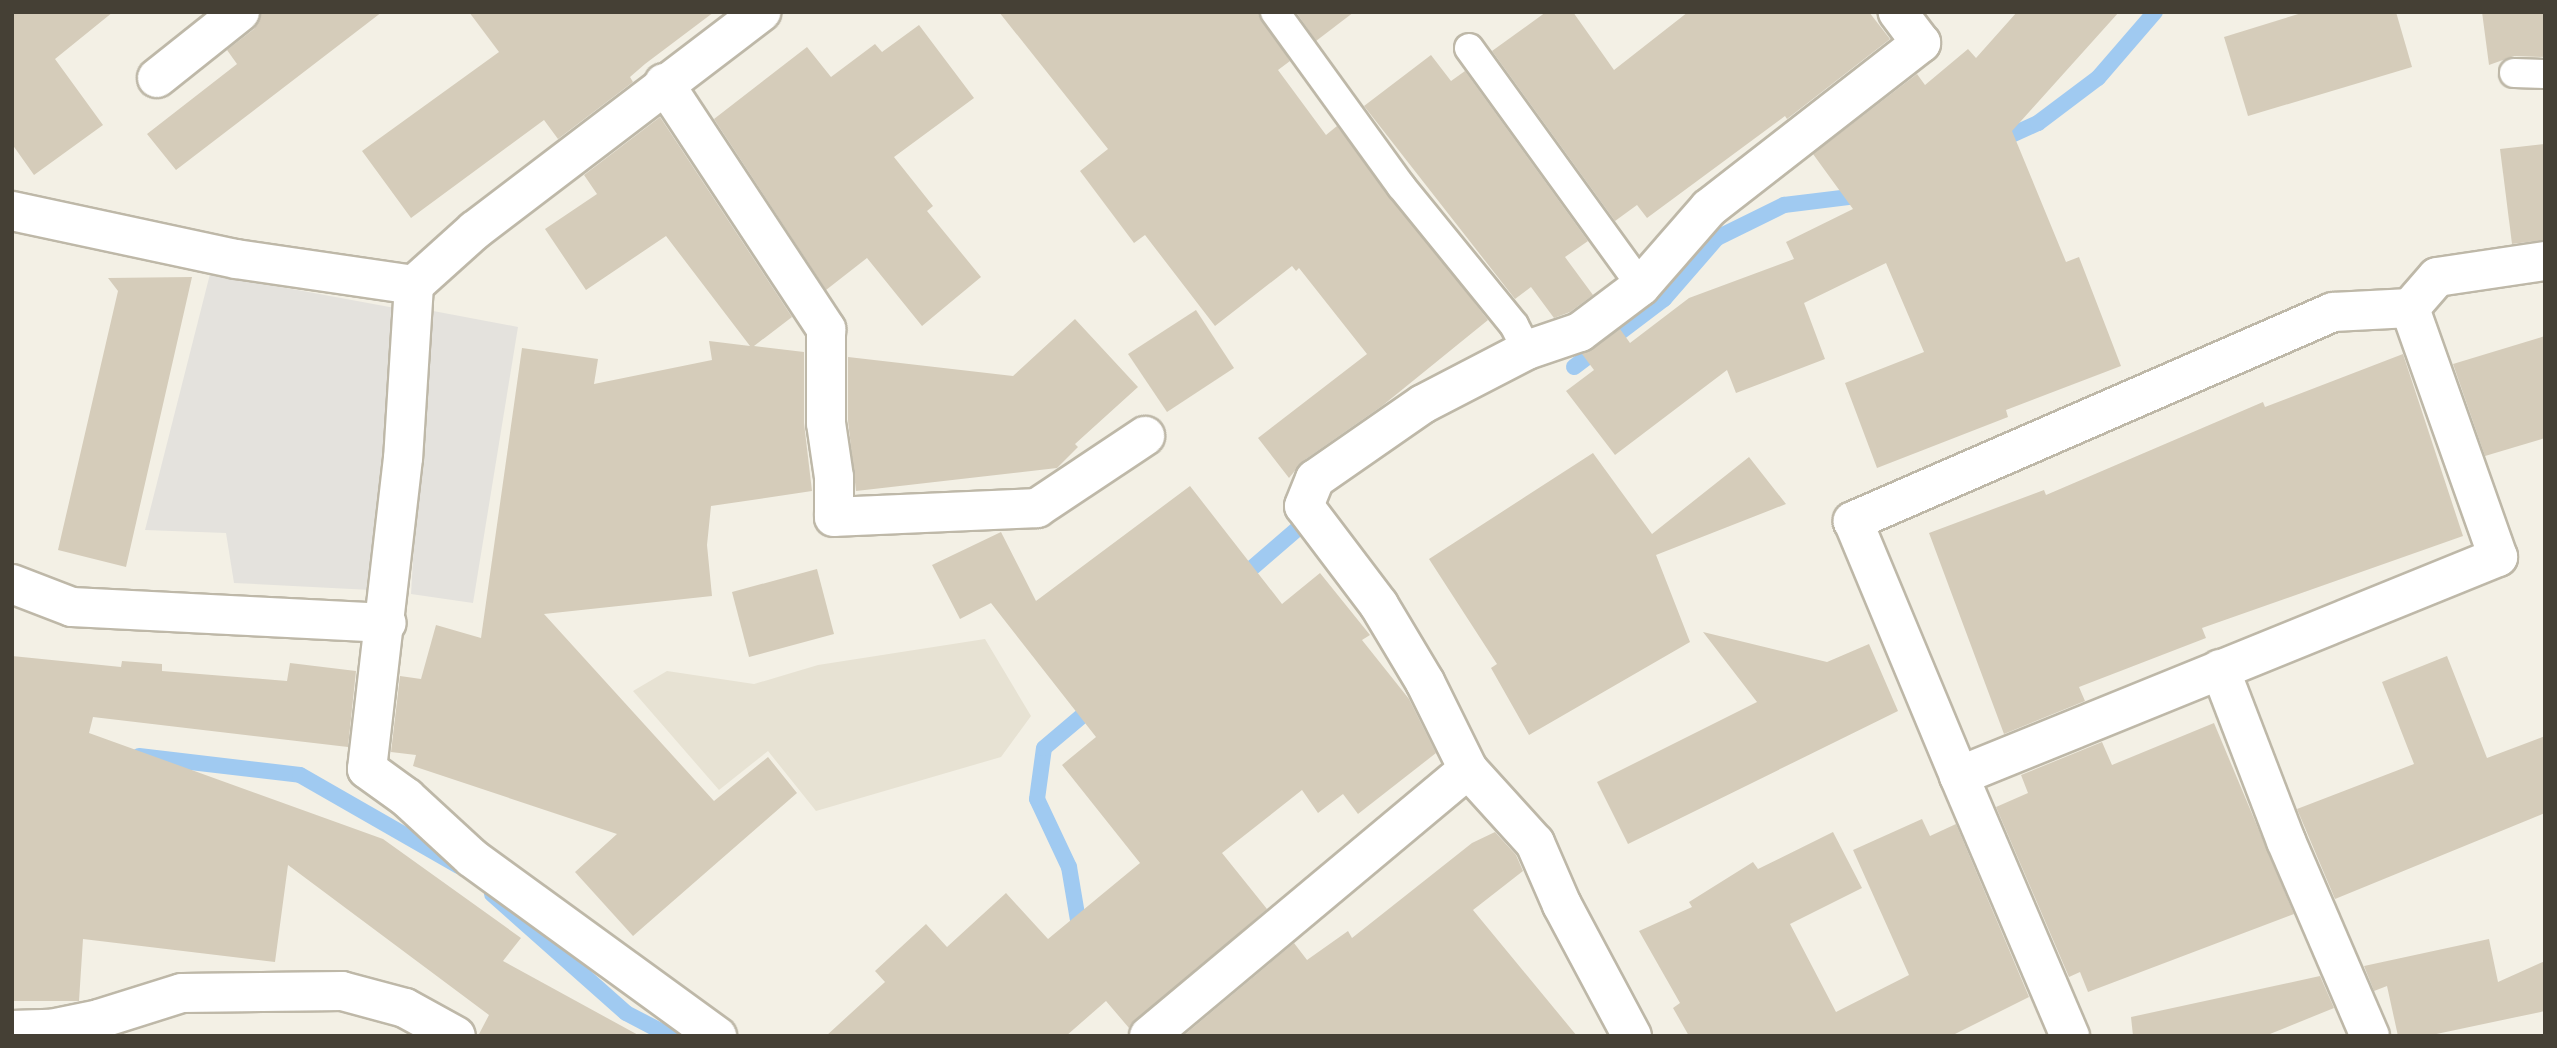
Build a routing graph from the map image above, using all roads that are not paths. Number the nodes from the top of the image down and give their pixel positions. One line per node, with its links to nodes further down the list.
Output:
1 (240, 12): 8 (street)
2 (761, 12): 9 (street)
3 (1275, 12): 15 (lane)
4 (1898, 12): 13 (street)
5 (1469, 48): 13 (lane)
6 (2514, 73): 7 (lane)
7 (2545, 74)
8 (157, 78)
9 (664, 83): 12 (street); 16 (street)
10 (12, 211): 12 (street)
11 (2545, 261): 14 (street)
12 (414, 285): 18 (street)
13 (1641, 286): 15 (street)
14 (2410, 308): 19 (street); 21 (street)
15 (1527, 350): 20 (street)
16 (1145, 436)
17 (12, 584): 18 (street)
18 (387, 623): 25 (street)
19 (2220, 669): 21 (street); 28 (street)
20 (1468, 769): 23 (street); 26 (street)
21 (1959, 776): 27 (street)
22 (12, 1030): 24 (street)
23 (1153, 1034)
24 (456, 1036)
25 (717, 1036)
26 (1632, 1036)
27 (2070, 1036)
28 (2370, 1036)

